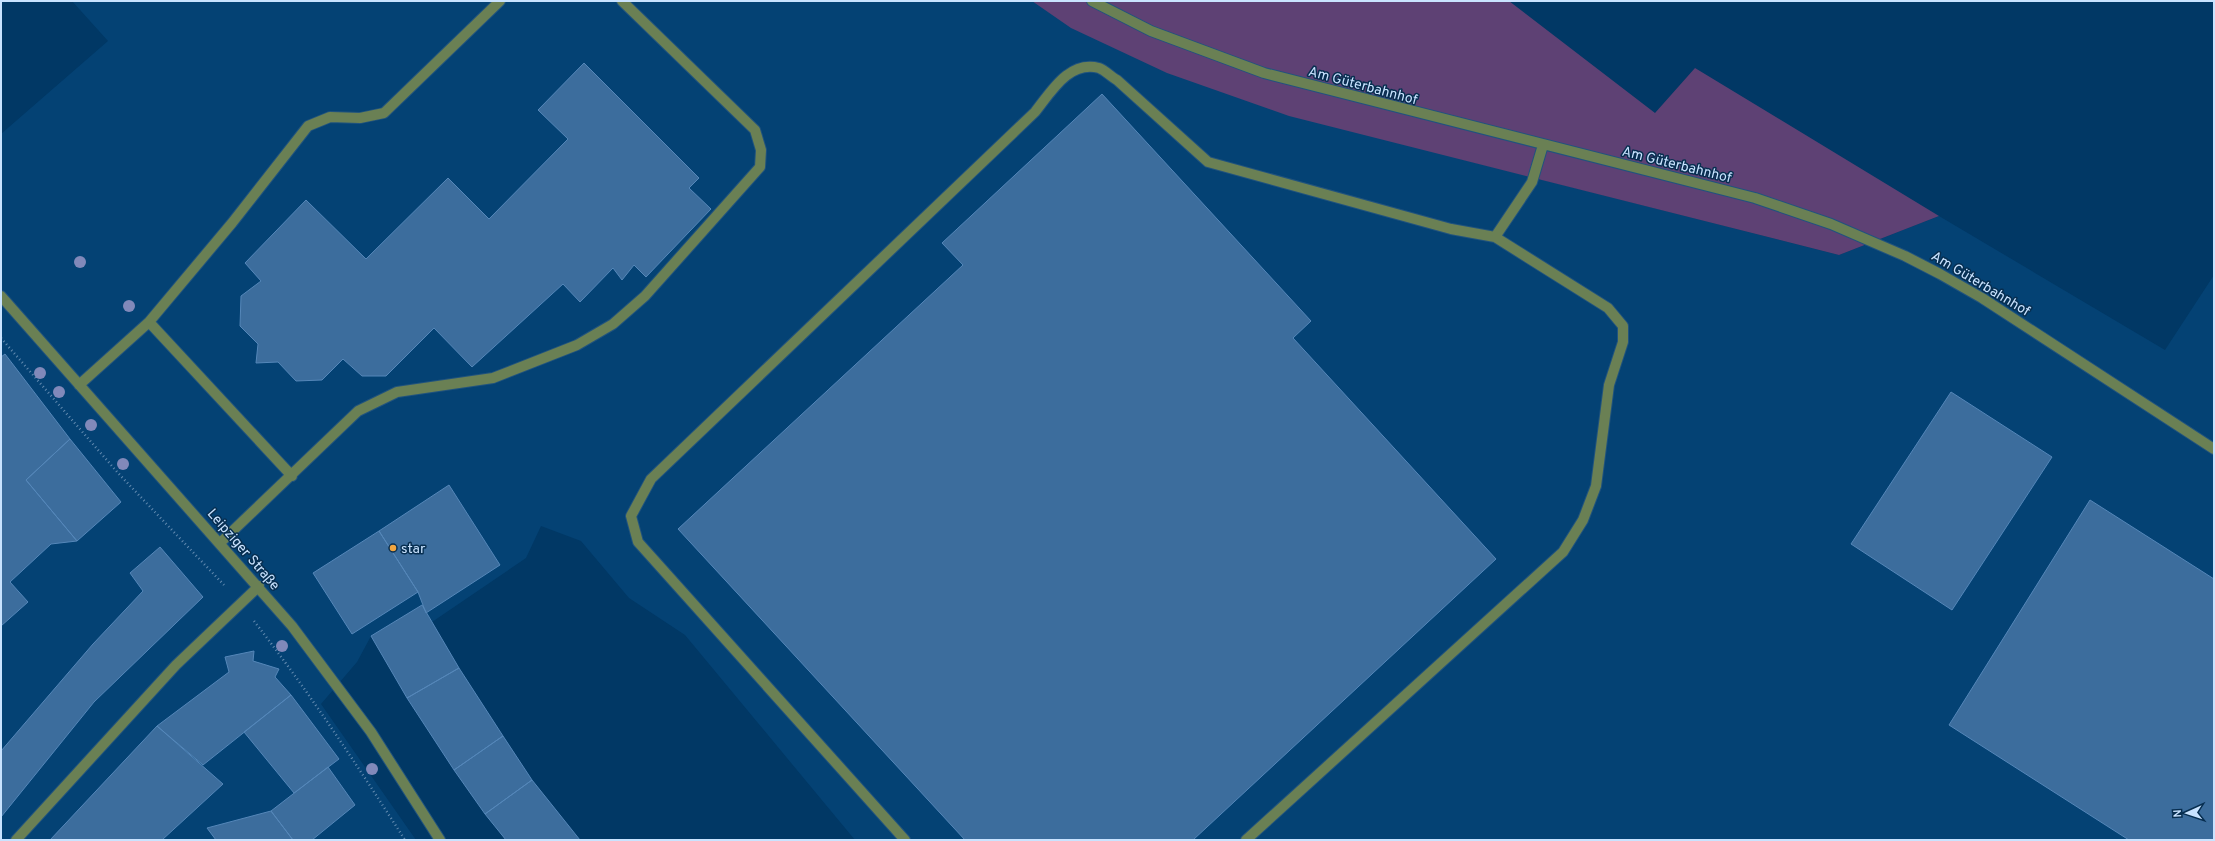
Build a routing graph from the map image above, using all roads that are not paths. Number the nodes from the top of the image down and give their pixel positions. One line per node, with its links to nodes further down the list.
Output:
1 (500, 1): 7 (street)
2 (622, 1): 10 (street)
3 (1092, 1): 4 (street, Am Güterbahnhof)
4 (1543, 145): 5 (street); 9 (street, Am Güterbahnhof)
5 (1495, 238): 15 (street); 16 (street)
6 (1, 296): 8 (street, Leipziger Straße)
7 (149, 322): 8 (street); 10 (street)
8 (79, 385): 11 (street, Leipziger Straße)
9 (2214, 449)
10 (292, 476): 11 (street)
11 (220, 543): 12 (street, Leipziger Straße)
12 (259, 586): 13 (street); 14 (street, Leipziger Straße)
13 (16, 840)
14 (440, 840)
15 (905, 840)
16 (1246, 840)

